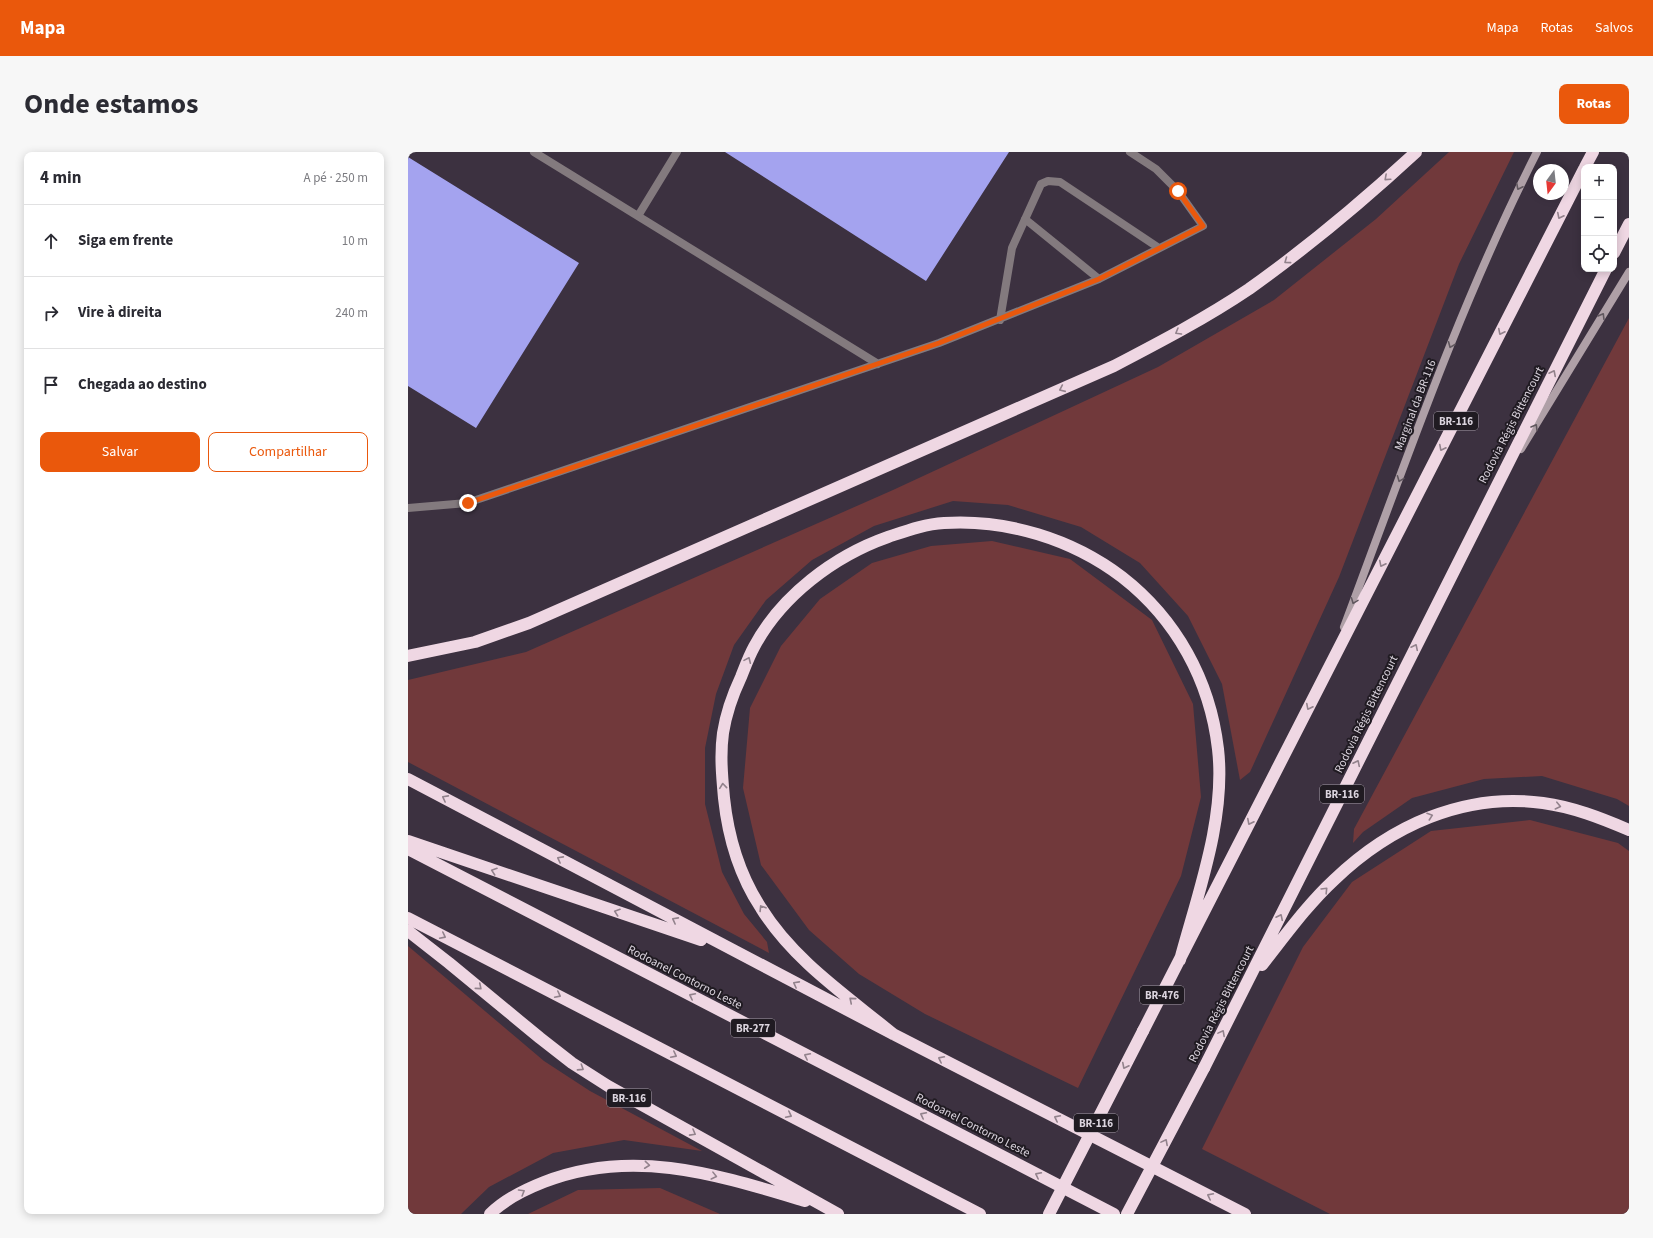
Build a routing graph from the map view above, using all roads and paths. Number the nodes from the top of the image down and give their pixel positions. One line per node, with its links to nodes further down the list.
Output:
1 (534, 152): 9 (lane)
2 (677, 152): 9 (lane)
3 (1130, 152): 13 (lane)
4 (1416, 152): 21 (highway, one-way to 21)
5 (1537, 152): 22 (main road, Marginal da BR-116 / BR-116, one-way to 22)
6 (1593, 152): 7 (highway, BR-116)
7 (1587, 164)
8 (1581, 176): 22 (highway, BR-116, one-way to 22)
9 (638, 216): 18 (lane)
10 (1025, 219): 13 (lane); 16 (lane); 17 (lane)
11 (1629, 224): 12 (highway)
12 (1617, 247)
13 (1160, 248): 16 (lane)
14 (1604, 272): 20 (highway, Rodovia Régis Bittencourt / BR-116, one-way to 14)
15 (1629, 272): 20 (main road, one-way to 15)
16 (1099, 279): 17 (lane)
17 (1000, 320): 18 (lane)
18 (878, 364): 19 (lane)
19 (408, 508)
20 (1478, 520): 31 (highway, Rodovia Régis Bittencourt / BR-116, one-way to 20)
21 (408, 656)
22 (1327, 672): 30 (highway, BR-116, one-way to 30)
23 (408, 779): 29 (highway, one-way to 23)
24 (1629, 830): 31 (highway, one-way to 24)
25 (408, 841): 29 (highway, one-way to 25)
26 (408, 849): 39 (highway, Rodoanel Contorno Leste / BR-277, one-way to 26)
27 (408, 918): 37 (highway, one-way to 37)
28 (408, 932): 34 (highway, BR-116, one-way to 34)
29 (734, 951): 33 (highway, one-way to 29)
30 (1180, 960): 32 (highway, BR-476); 33 (highway, one-way to 30)
31 (1247, 985): 40 (highway, Rodovia Régis Bittencourt / BR-116, one-way to 31, bridge)
32 (1143, 1031): 38 (highway, BR-116, one-way to 38, bridge)
33 (893, 1034): 41 (highway, one-way to 33)
34 (826, 1208): 35 (highway, one-way to 34); 36 (highway, BR-116)
35 (490, 1214)
36 (838, 1214)
37 (980, 1214)
38 (1049, 1214)
39 (1114, 1214)
40 (1127, 1214)
41 (1245, 1214)

